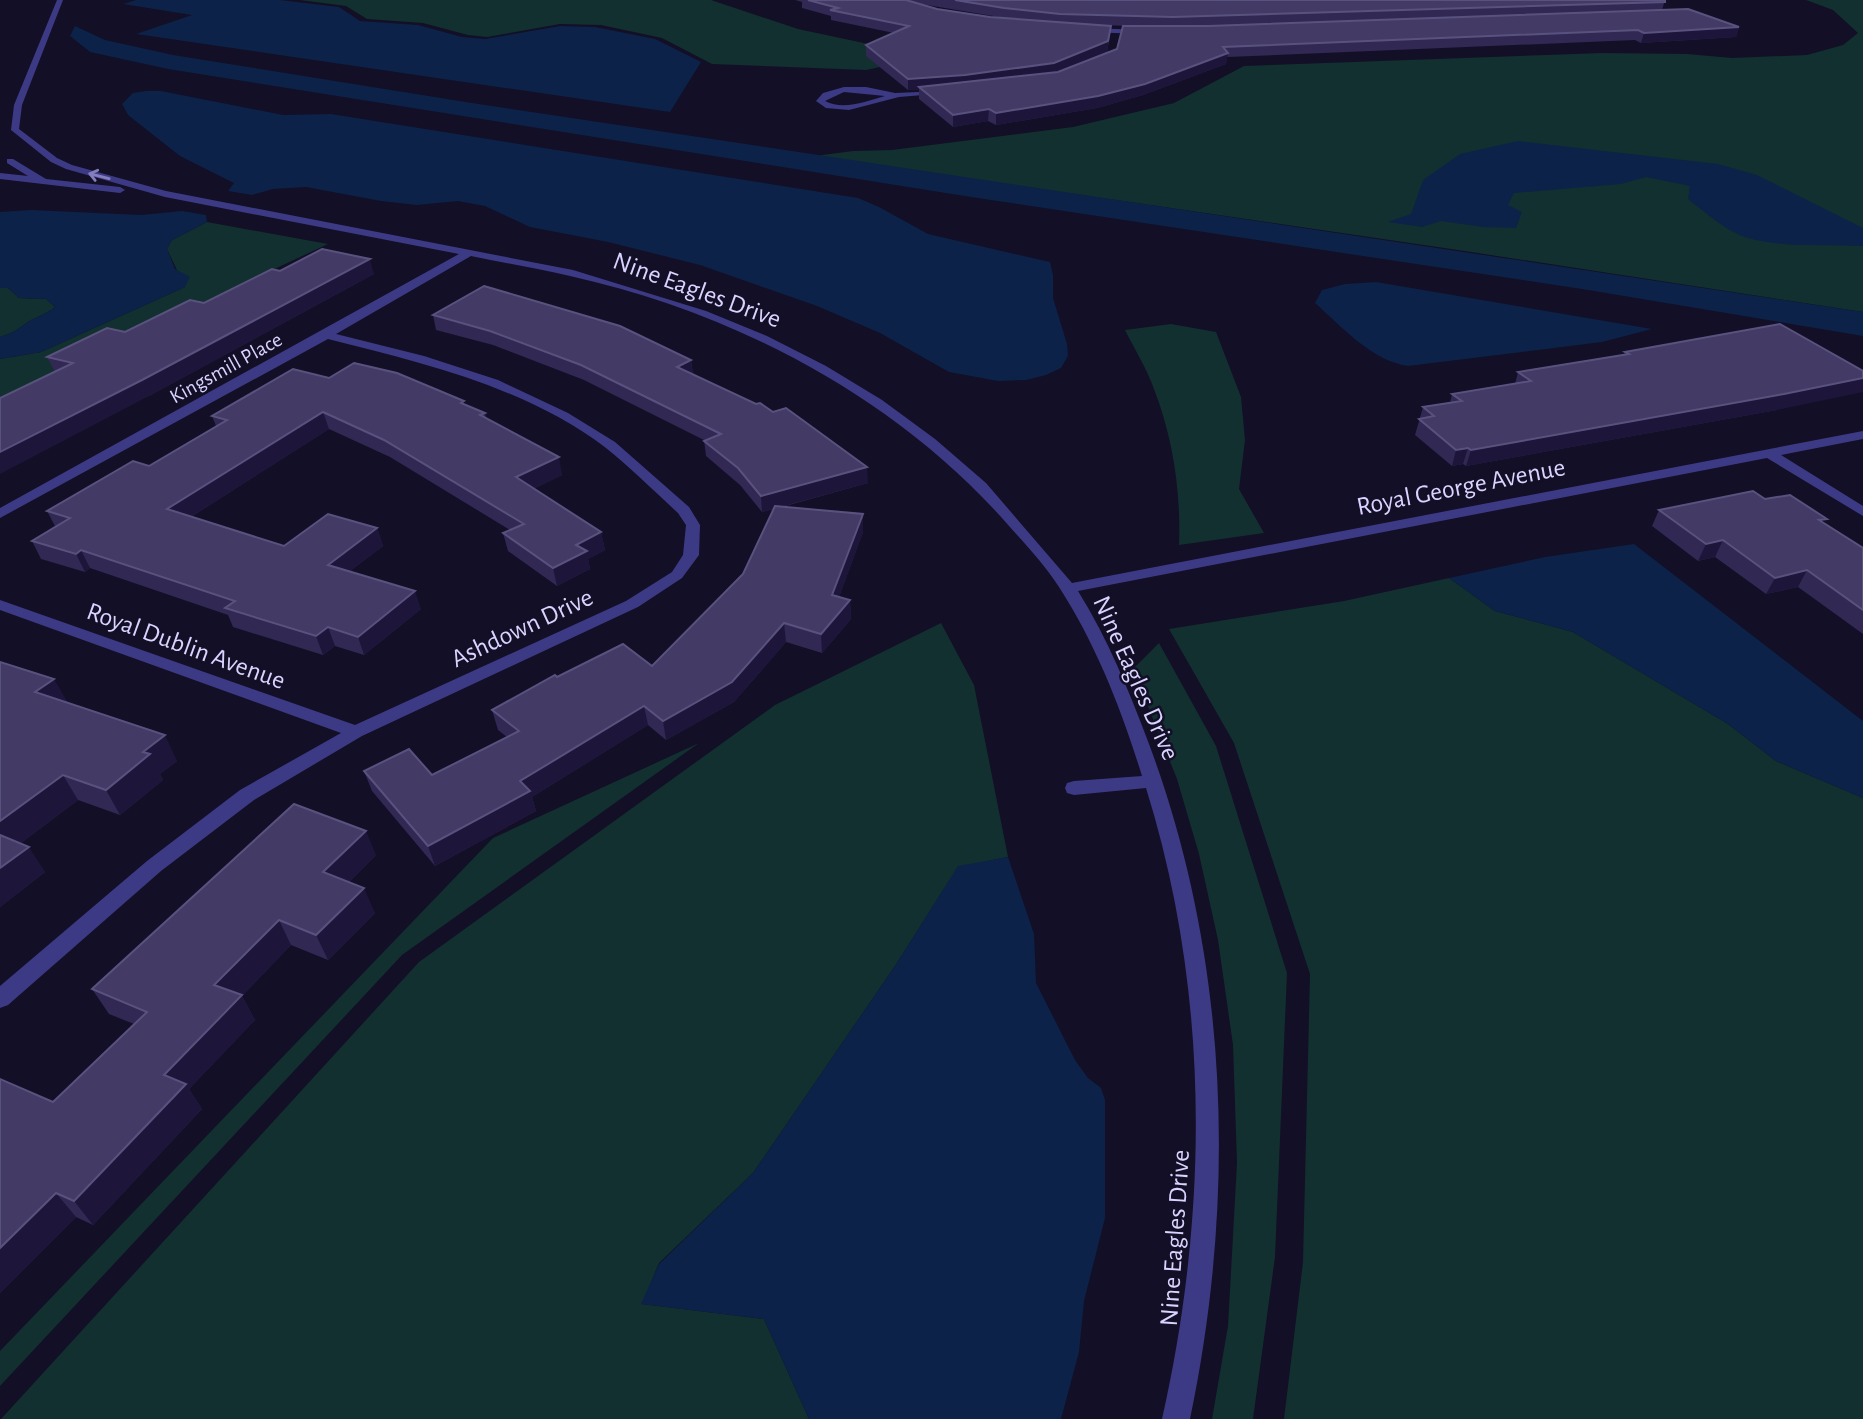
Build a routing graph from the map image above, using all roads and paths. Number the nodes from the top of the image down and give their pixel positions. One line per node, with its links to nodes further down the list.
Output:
1 (60, 0): 8 (street)
2 (1082, 30): 3 (street)
3 (1117, 32): 4 (street); 5 (street)
4 (1157, 32)
5 (1115, 44)
6 (954, 92): 7 (street)
7 (895, 96): 7 (street)
8 (18, 105): 9 (street); 13 (street, Nine Eagles Drive, one-way to 8)
9 (7, 116)
10 (4, 157): 12 (street, Nine Eagles Drive)
11 (0, 176): 12 (street, Nine Eagles Drive)
12 (62, 185): 13 (street, Nine Eagles Drive)
13 (165, 194): 14 (street, Nine Eagles Drive)
14 (468, 253): 15 (street, Kingsmill Place); 20 (street, Nine Eagles Drive)
15 (326, 335): 19 (street, Kingsmill Place); 22 (street, Ashdown Drive)
16 (1863, 435): 17 (street, Royal George Avenue)
17 (1769, 453): 18 (street); 20 (street, Royal George Avenue)
18 (1863, 512)
19 (0, 514)
20 (1068, 588): 23 (street, Nine Eagles Drive)
21 (0, 605): 22 (street, Royal Dublin Avenue)
22 (356, 733): 25 (street, Ashdown Drive)
23 (1155, 781): 24 (street); 26 (street, Nine Eagles Drive)
24 (1074, 788)
25 (0, 999)
26 (1177, 1419)

